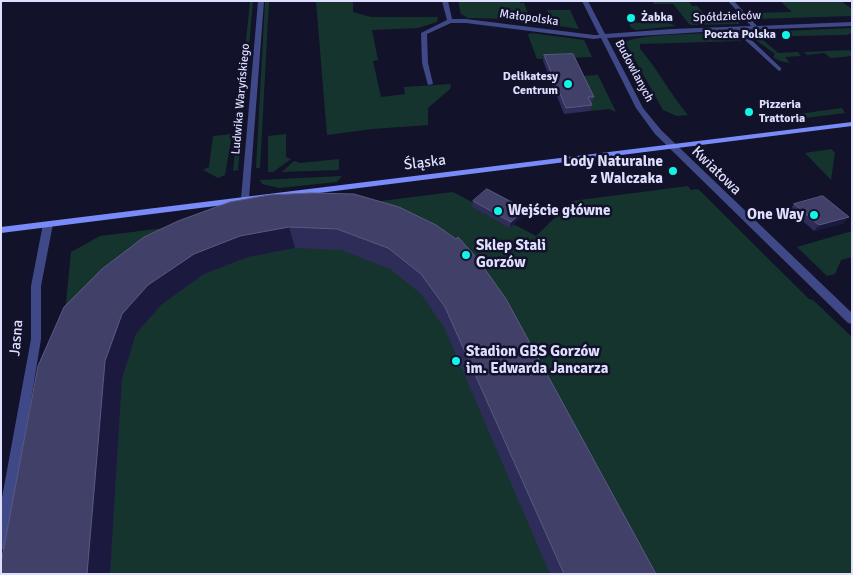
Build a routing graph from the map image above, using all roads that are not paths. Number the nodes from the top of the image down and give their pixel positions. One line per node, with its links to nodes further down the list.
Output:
1 (261, 1): 14 (street, Ludwika Waryńskiego)
2 (445, 1): 5 (street)
3 (585, 1): 9 (street, Budowlanych)
4 (731, 1): 8 (street)
5 (450, 21): 9 (street, Małopolska); 11 (street, Małopolska)
6 (852, 24): 8 (street, Spółdzielców)
7 (735, 28): 8 (street, Spółdzielców); 9 (street, Spółdzielców); 10 (street)
8 (756, 28)
9 (604, 37): 13 (street, Budowlanych)
10 (779, 69)
11 (430, 84)
12 (852, 124): 13 (street, Śląska)
13 (670, 146): 14 (street, Śląska); 17 (street, Kwiatowa)
14 (245, 199): 15 (street, Śląska)
15 (48, 224): 16 (street, Śląska); 18 (street, Jasna)
16 (1, 230)
17 (852, 320)
18 (1, 543)

